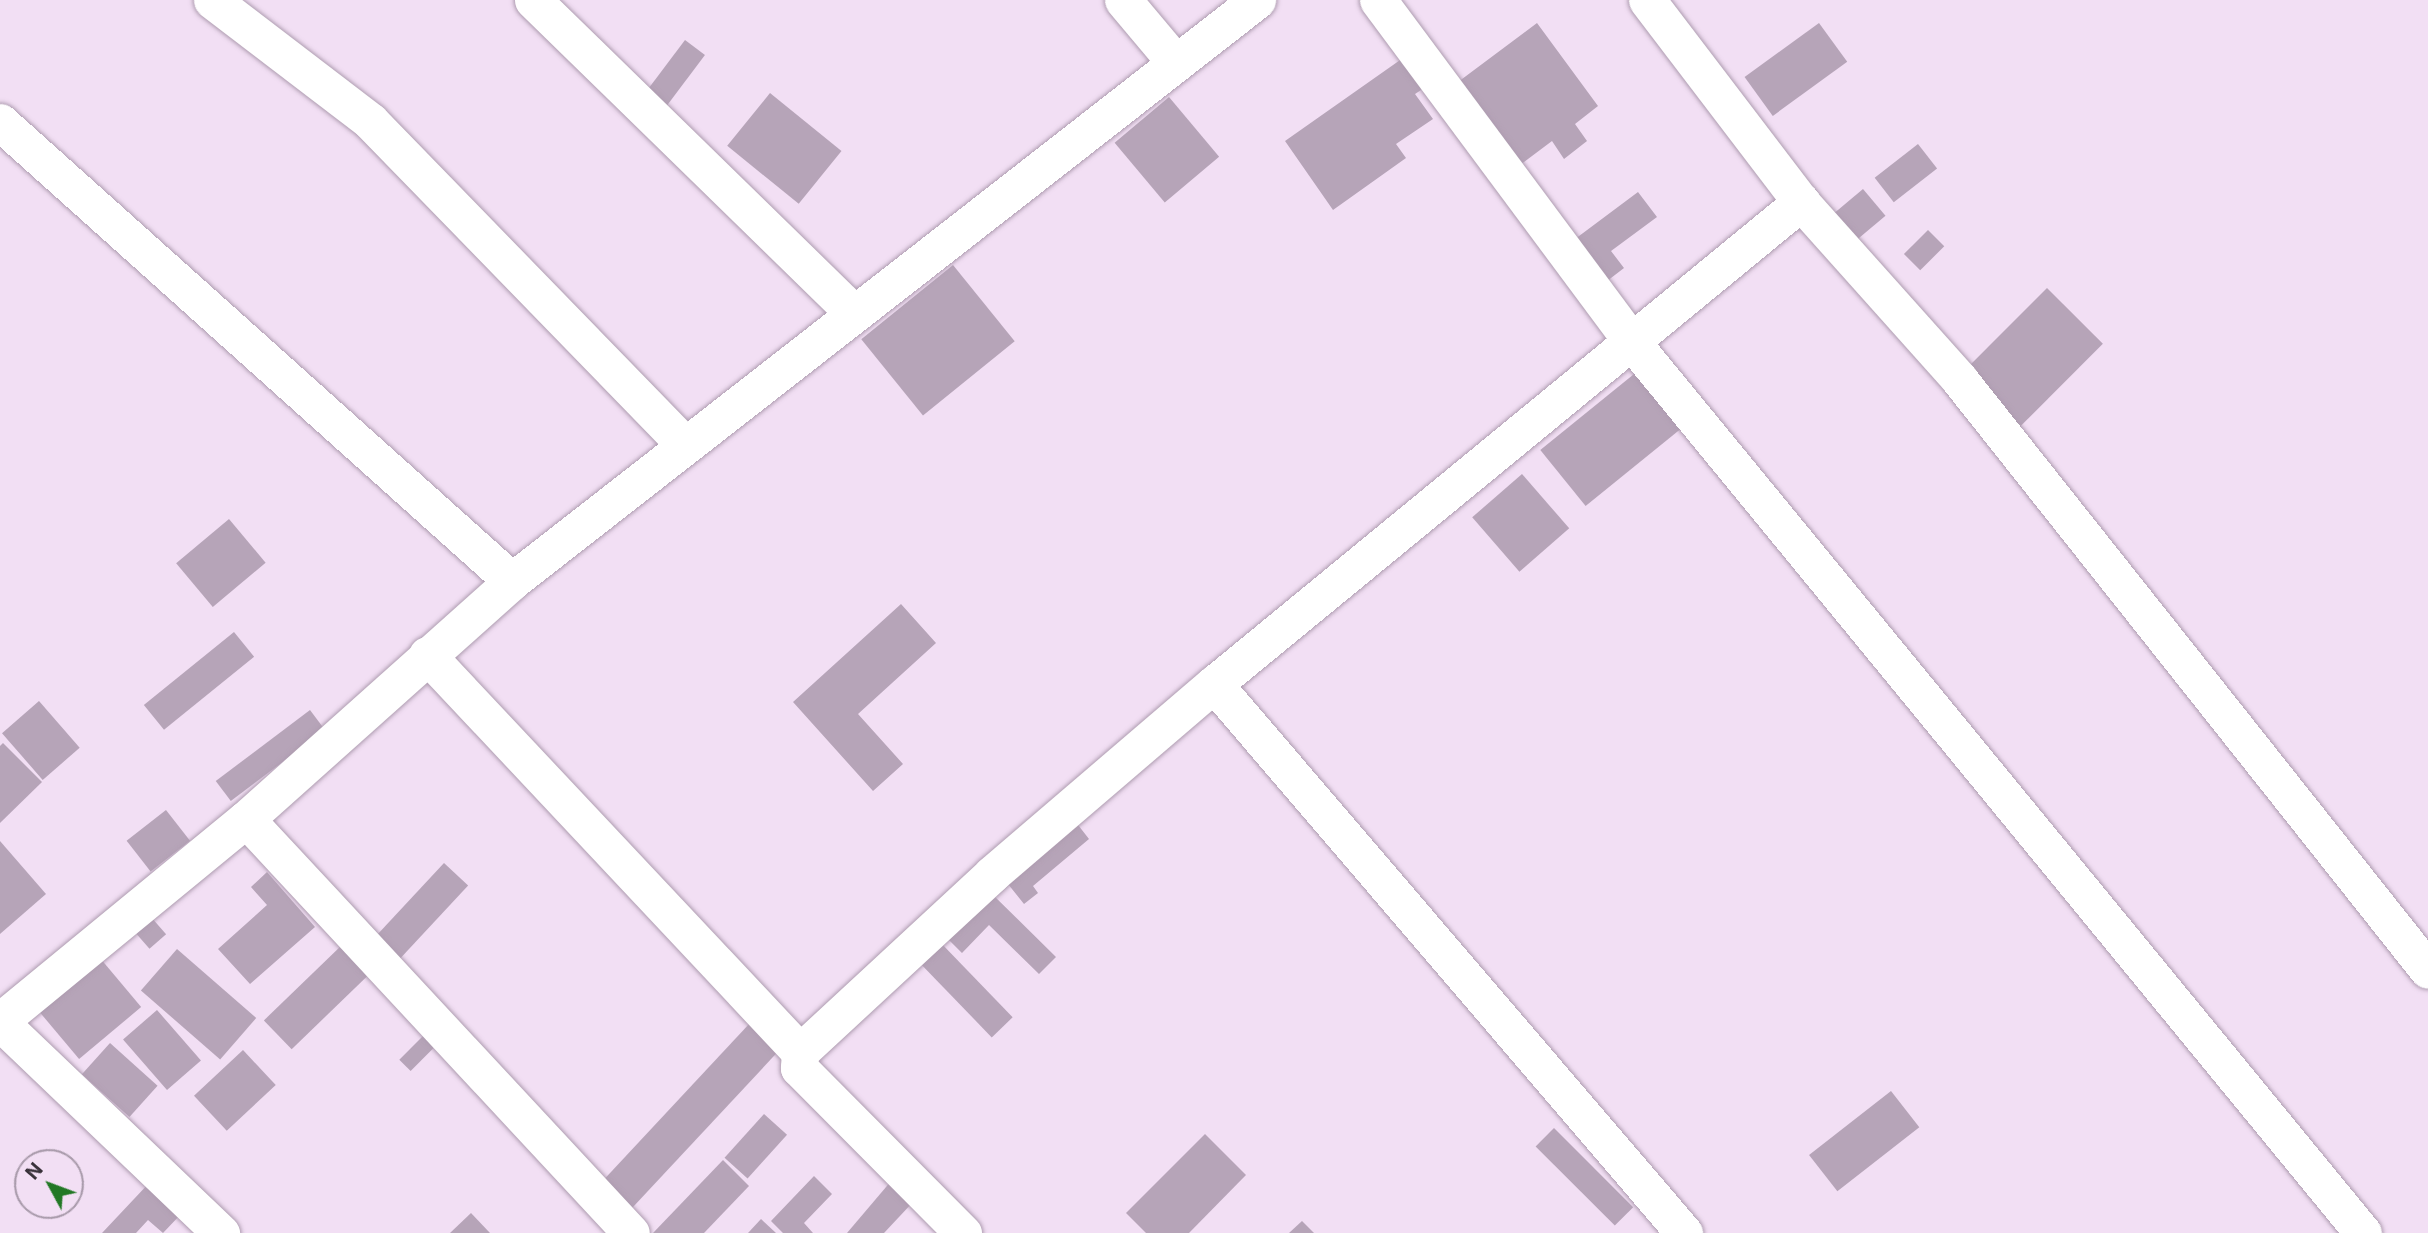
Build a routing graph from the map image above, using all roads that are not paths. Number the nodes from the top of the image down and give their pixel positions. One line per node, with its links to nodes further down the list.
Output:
1 (212, 0): 12 (street)
2 (533, 0): 10 (street)
3 (1123, 0): 7 (street)
4 (1257, 0): 7 (street)
5 (1378, 0): 11 (street)
6 (1647, 0): 9 (street)
7 (1175, 62): 10 (street)
8 (0, 121): 13 (street)
9 (1801, 202): 11 (street); 17 (street)
10 (853, 312): 12 (street)
11 (1632, 341): 15 (street); 24 (street)
12 (685, 445): 13 (street)
13 (512, 581): 14 (street)
14 (426, 654): 16 (street); 19 (street)
15 (1214, 684): 19 (street); 23 (street)
16 (246, 819): 18 (street); 21 (street)
17 (2428, 970)
18 (0, 1021): 20 (street)
19 (800, 1052): 22 (street)
20 (221, 1233)
21 (631, 1233)
22 (963, 1233)
23 (1684, 1233)
24 (2363, 1233)

